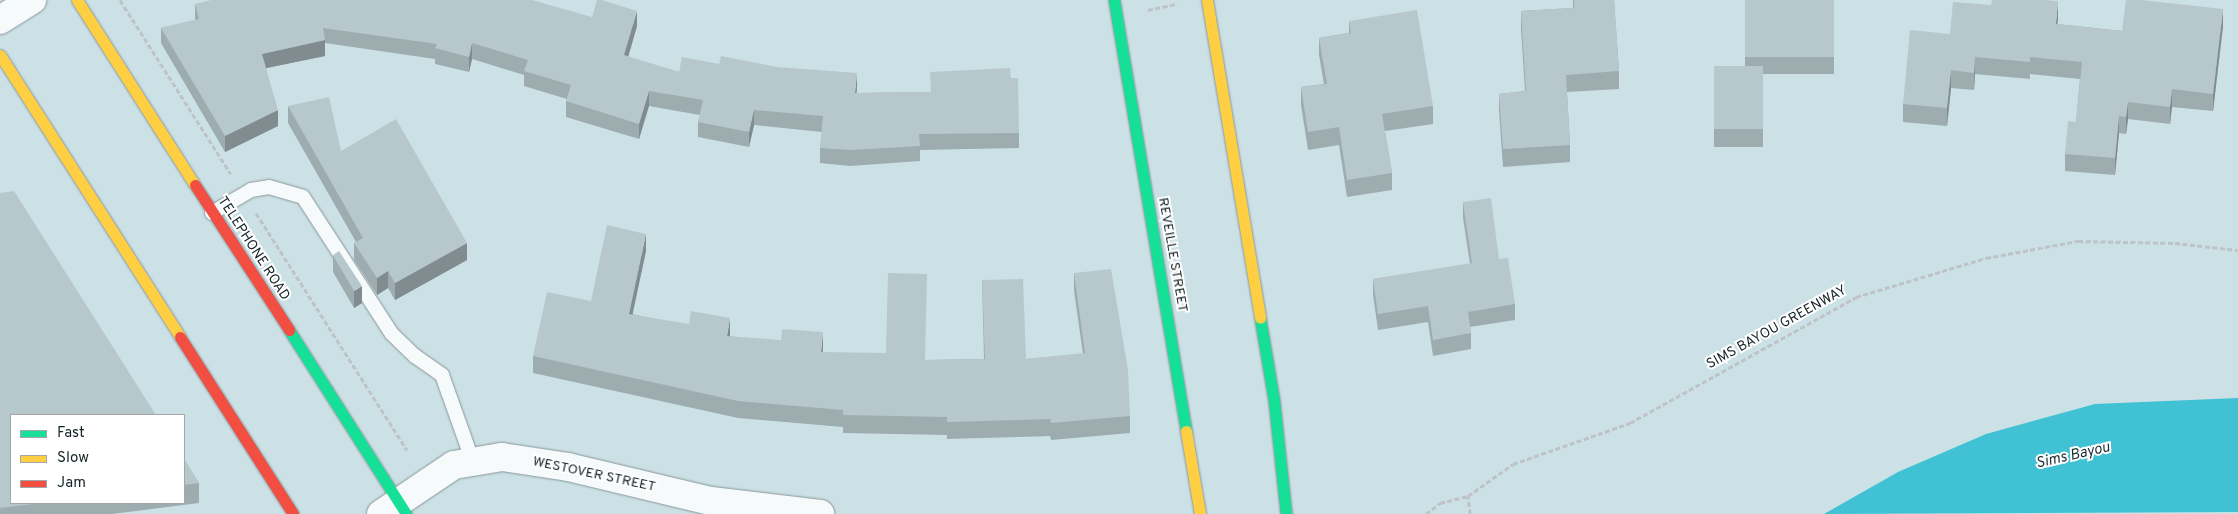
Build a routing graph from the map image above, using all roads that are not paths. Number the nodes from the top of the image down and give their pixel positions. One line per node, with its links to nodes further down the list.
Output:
1 (32, 0): 5 (street)
2 (76, 0): 7 (main road, TELEPHONE ROAD)
3 (1114, 0): 12 (main road, REVEILLE STREET)
4 (1207, 0): 13 (main road)
5 (0, 20)
6 (0, 55): 10 (main road)
7 (212, 213): 8 (lane); 9 (main road, TELEPHONE ROAD)
8 (472, 462): 9 (street, WESTOVER STREET); 11 (street, WESTOVER STREET)
9 (395, 510)
10 (293, 514)
11 (820, 514)
12 (1200, 514)
13 (1286, 514)

